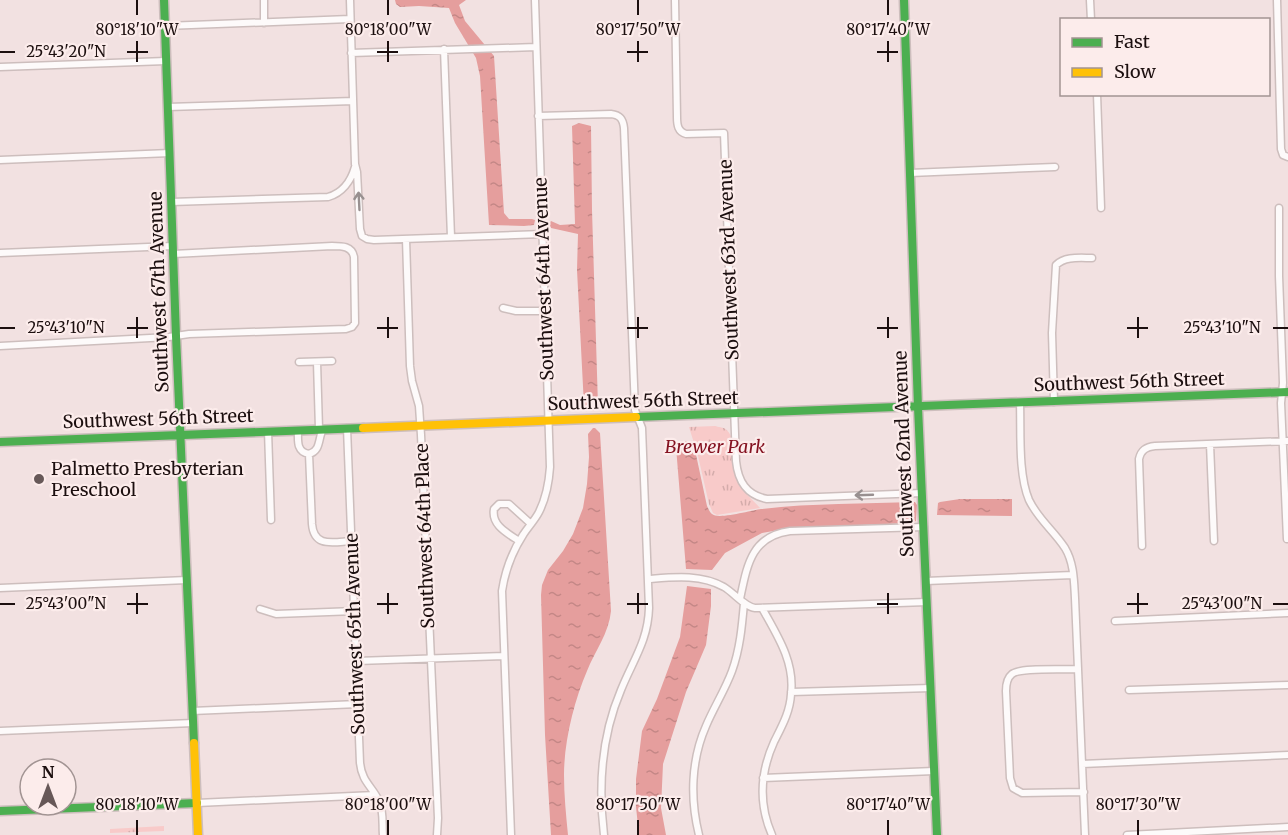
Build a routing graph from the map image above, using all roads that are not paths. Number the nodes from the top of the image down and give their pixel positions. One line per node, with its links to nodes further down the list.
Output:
1 (164, 0): 12 (main road, Southwest 67th Avenue)
2 (264, 0): 11 (street)
3 (350, 0): 10 (street)
4 (534, 0): 13 (street, Southwest 64th Avenue)
5 (675, 0): 50 (street, Southwest 63rd Avenue)
6 (904, 0): 29 (main road, Southwest 62nd Avenue)
7 (1090, 0): 9 (street)
8 (1277, 0): 17 (street)
9 (1091, 18)
10 (350, 20): 11 (street); 15 (street)
11 (264, 23): 12 (street)
12 (165, 26): 16 (main road, Southwest 67th Avenue)
13 (536, 47): 14 (street); 23 (street, Southwest 64th Avenue)
14 (444, 49): 15 (street); 34 (street)
15 (351, 53): 21 (street)
16 (166, 61): 19 (street); 22 (main road, Southwest 67th Avenue)
17 (1279, 63): 18 (street); 25 (street)
18 (1287, 63)
19 (0, 67)
20 (1097, 96): 31 (street)
21 (353, 101): 22 (street); 27 (street)
22 (168, 107): 24 (main road, Southwest 67th Avenue)
23 (538, 116): 33 (street, Southwest 64th Avenue); 51 (street)
24 (170, 153): 26 (street); 30 (main road, Southwest 67th Avenue)
25 (1286, 157)
26 (0, 160)
27 (355, 164): 30 (street); 35 (street, one-way to 27)
28 (1055, 167): 29 (street)
29 (910, 173): 49 (main road, Southwest 62nd Avenue)
30 (171, 202): 36 (main road, Southwest 67th Avenue)
31 (1101, 208)
32 (1279, 208): 46 (street)
33 (543, 234): 34 (street); 40 (street, Southwest 64th Avenue)
34 (451, 237): 35 (street)
35 (406, 238): 53 (street, Southwest 64th Place)
36 (173, 250): 37 (street); 41 (main road, Southwest 67th Avenue); 41 (street)
37 (0, 253)
38 (1092, 258): 47 (street)
39 (503, 308): 40 (street)
40 (545, 310): 52 (street, Southwest 64th Avenue)
41 (176, 336): 42 (street); 58 (main road, Southwest 67th Avenue)
42 (0, 346)
43 (332, 361): 45 (street)
44 (299, 362): 45 (street)
45 (317, 362): 55 (street)
46 (1285, 393): 47 (main road, Southwest 56th Street); 59 (street)
47 (1054, 402): 48 (main road, Southwest 56th Street)
48 (1020, 404): 49 (main road, Southwest 56th Street); 72 (street)
49 (918, 407): 50 (main road, Southwest 56th Street); 63 (main road, Southwest 62nd Avenue)
50 (734, 414): 51 (main road, Southwest 56th Street); 63 (street, Southwest 63rd Avenue, one-way to 50)
51 (638, 418): 52 (main road, Southwest 56th Street); 73 (street)
52 (549, 421): 53 (main road, Southwest 56th Street); 65 (street, Southwest 64th Avenue)
53 (420, 426): 54 (main road, Southwest 56th Street); 85 (street, Southwest 64th Place)
54 (347, 428): 55 (main road, Southwest 56th Street); 69 (street, Southwest 65th Avenue)
55 (321, 429): 56 (main road, Southwest 56th Street); 62 (street)
56 (298, 430): 57 (main road, Southwest 56th Street); 62 (street)
57 (268, 431): 58 (main road, Southwest 56th Street); 64 (street)
58 (181, 434): 60 (main road, Southwest 56th Street); 74 (main road, Southwest 67th Avenue)
59 (1285, 441): 61 (street); 67 (street)
60 (0, 442)
61 (1210, 444): 70 (street); 71 (street)
62 (309, 454): 69 (street)
63 (922, 493): 66 (main road, Southwest 62nd Avenue)
64 (271, 520)
65 (531, 524): 68 (street, Southwest 64th Avenue); 68 (street)
66 (924, 527): 75 (main road, Southwest 62nd Avenue); 77 (street)
67 (1287, 539)
68 (519, 541): 84 (street, Southwest 64th Avenue)
69 (351, 542): 81 (street, Southwest 65th Avenue)
70 (1214, 542)
71 (1142, 546)
72 (1073, 575): 75 (street); 87 (street)
73 (649, 579): 77 (street); 109 (street)
74 (186, 580): 76 (street); 93 (main road, Southwest 67th Avenue)
75 (926, 581): 78 (main road, Southwest 62nd Avenue)
76 (0, 588)
77 (742, 601): 79 (street); 110 (street)
78 (927, 602): 79 (street); 89 (main road, Southwest 62nd Avenue)
79 (762, 608): 91 (street)
80 (260, 609): 81 (street)
81 (355, 610): 86 (street, Southwest 65th Avenue)
82 (1288, 613): 83 (street)
83 (1115, 621)
84 (504, 656): 85 (street); 108 (street, Southwest 64th Avenue)
85 (430, 658): 86 (street); 107 (street, Southwest 64th Place)
86 (357, 661): 92 (street, Southwest 65th Avenue)
87 (1078, 669): 97 (street); 100 (street)
88 (1288, 685): 90 (street)
89 (931, 688): 91 (street); 98 (main road, Southwest 62nd Avenue)
90 (1129, 690)
91 (792, 692): 99 (street)
92 (358, 704): 93 (street); 101 (street, Southwest 65th Avenue)
93 (192, 711): 94 (main road, Southwest 67th Avenue)
94 (193, 723): 95 (street); 102 (main road, Southwest 67th Avenue)
95 (0, 731)
96 (1288, 755): 97 (street)
97 (1082, 764): 100 (street)
98 (934, 771): 99 (street); 112 (main road, Southwest 62nd Avenue)
99 (763, 778): 111 (street)
100 (1084, 792): 113 (street)
101 (375, 795): 102 (street); 106 (street, Southwest 65th Avenue)
102 (196, 803): 103 (main road); 105 (main road, Southwest 67th Avenue)
103 (0, 811)
104 (1288, 827): 114 (street)
105 (198, 835)
106 (382, 835)
107 (437, 835)
108 (511, 835)
109 (604, 835)
110 (699, 835)
111 (772, 835)
112 (937, 835)
113 (1085, 835)
114 (1127, 835)

